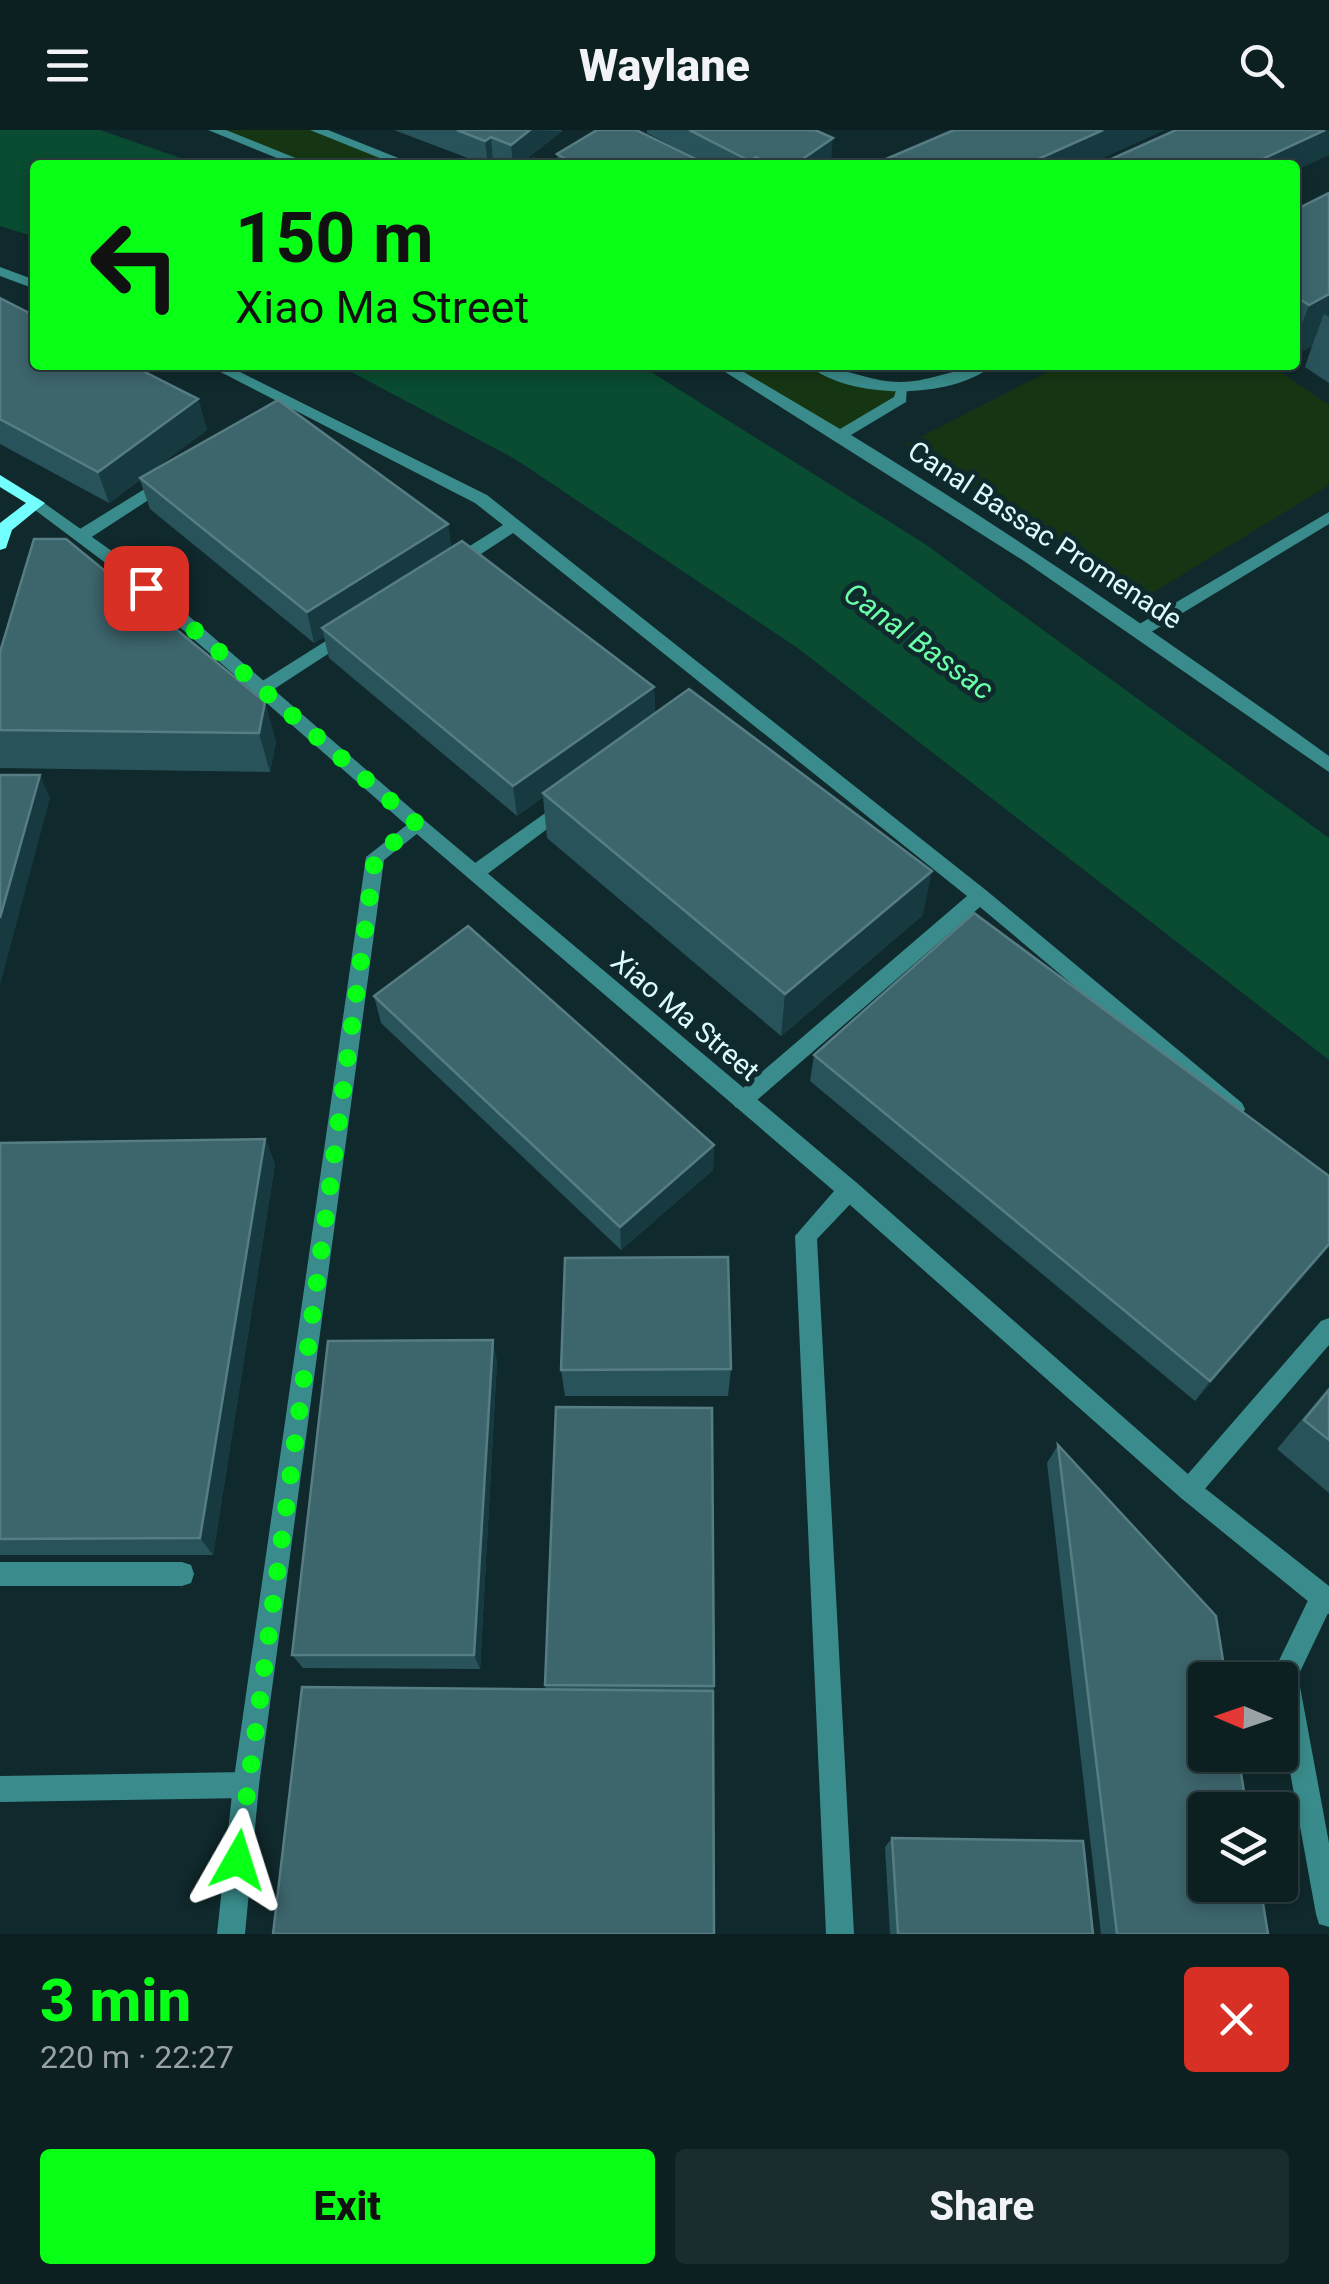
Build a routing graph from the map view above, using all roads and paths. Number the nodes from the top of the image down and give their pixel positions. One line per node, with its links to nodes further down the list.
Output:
1 (214, 130): 3 (street)
2 (316, 130): 4 (street)
3 (293, 160)
4 (396, 160)
5 (2, 274): 6 (street)
6 (30, 283)
7 (222, 370): 17 (street)
8 (730, 370): 12 (street, Canal Bassac Promenade)
9 (825, 370): 11 (street)
10 (976, 370): 11 (street)
11 (902, 390): 12 (street)
12 (842, 434): 22 (street, Canal Bassac Promenade)
13 (176, 474): 18 (street)
14 (0, 480): 15 (main road, Xiao Ma Street)
15 (37, 503): 18 (street, Xiao Ma Street); 19 (main road)
16 (1329, 517): 22 (street)
17 (514, 525): 20 (street); 28 (street)
18 (81, 536): 23 (street, Xiao Ma Street)
19 (0, 544)
20 (435, 576)
21 (356, 628): 23 (street)
22 (1142, 630): 24 (street, Canal Bassac Promenade)
23 (262, 689): 26 (street, Xiao Ma Street)
24 (1329, 764)
25 (583, 792): 27 (street)
26 (417, 824): 27 (street, Xiao Ma Street); 37 (street)
27 (474, 873): 29 (street, Xiao Ma Street)
28 (980, 896): 29 (street); 30 (street)
29 (742, 1101): 31 (street, Xiao Ma Street)
30 (1253, 1124)
31 (849, 1190): 33 (street, Xiao Ma Street); 41 (street)
32 (1329, 1328): 33 (street)
33 (1188, 1490): 36 (street, Xiao Ma Street)
34 (0, 1574): 35 (street)
35 (182, 1574)
36 (1326, 1599): 39 (street)
37 (246, 1785): 38 (street); 40 (street)
38 (0, 1789)
39 (1329, 1914)
40 (231, 1934)
41 (840, 1934)

